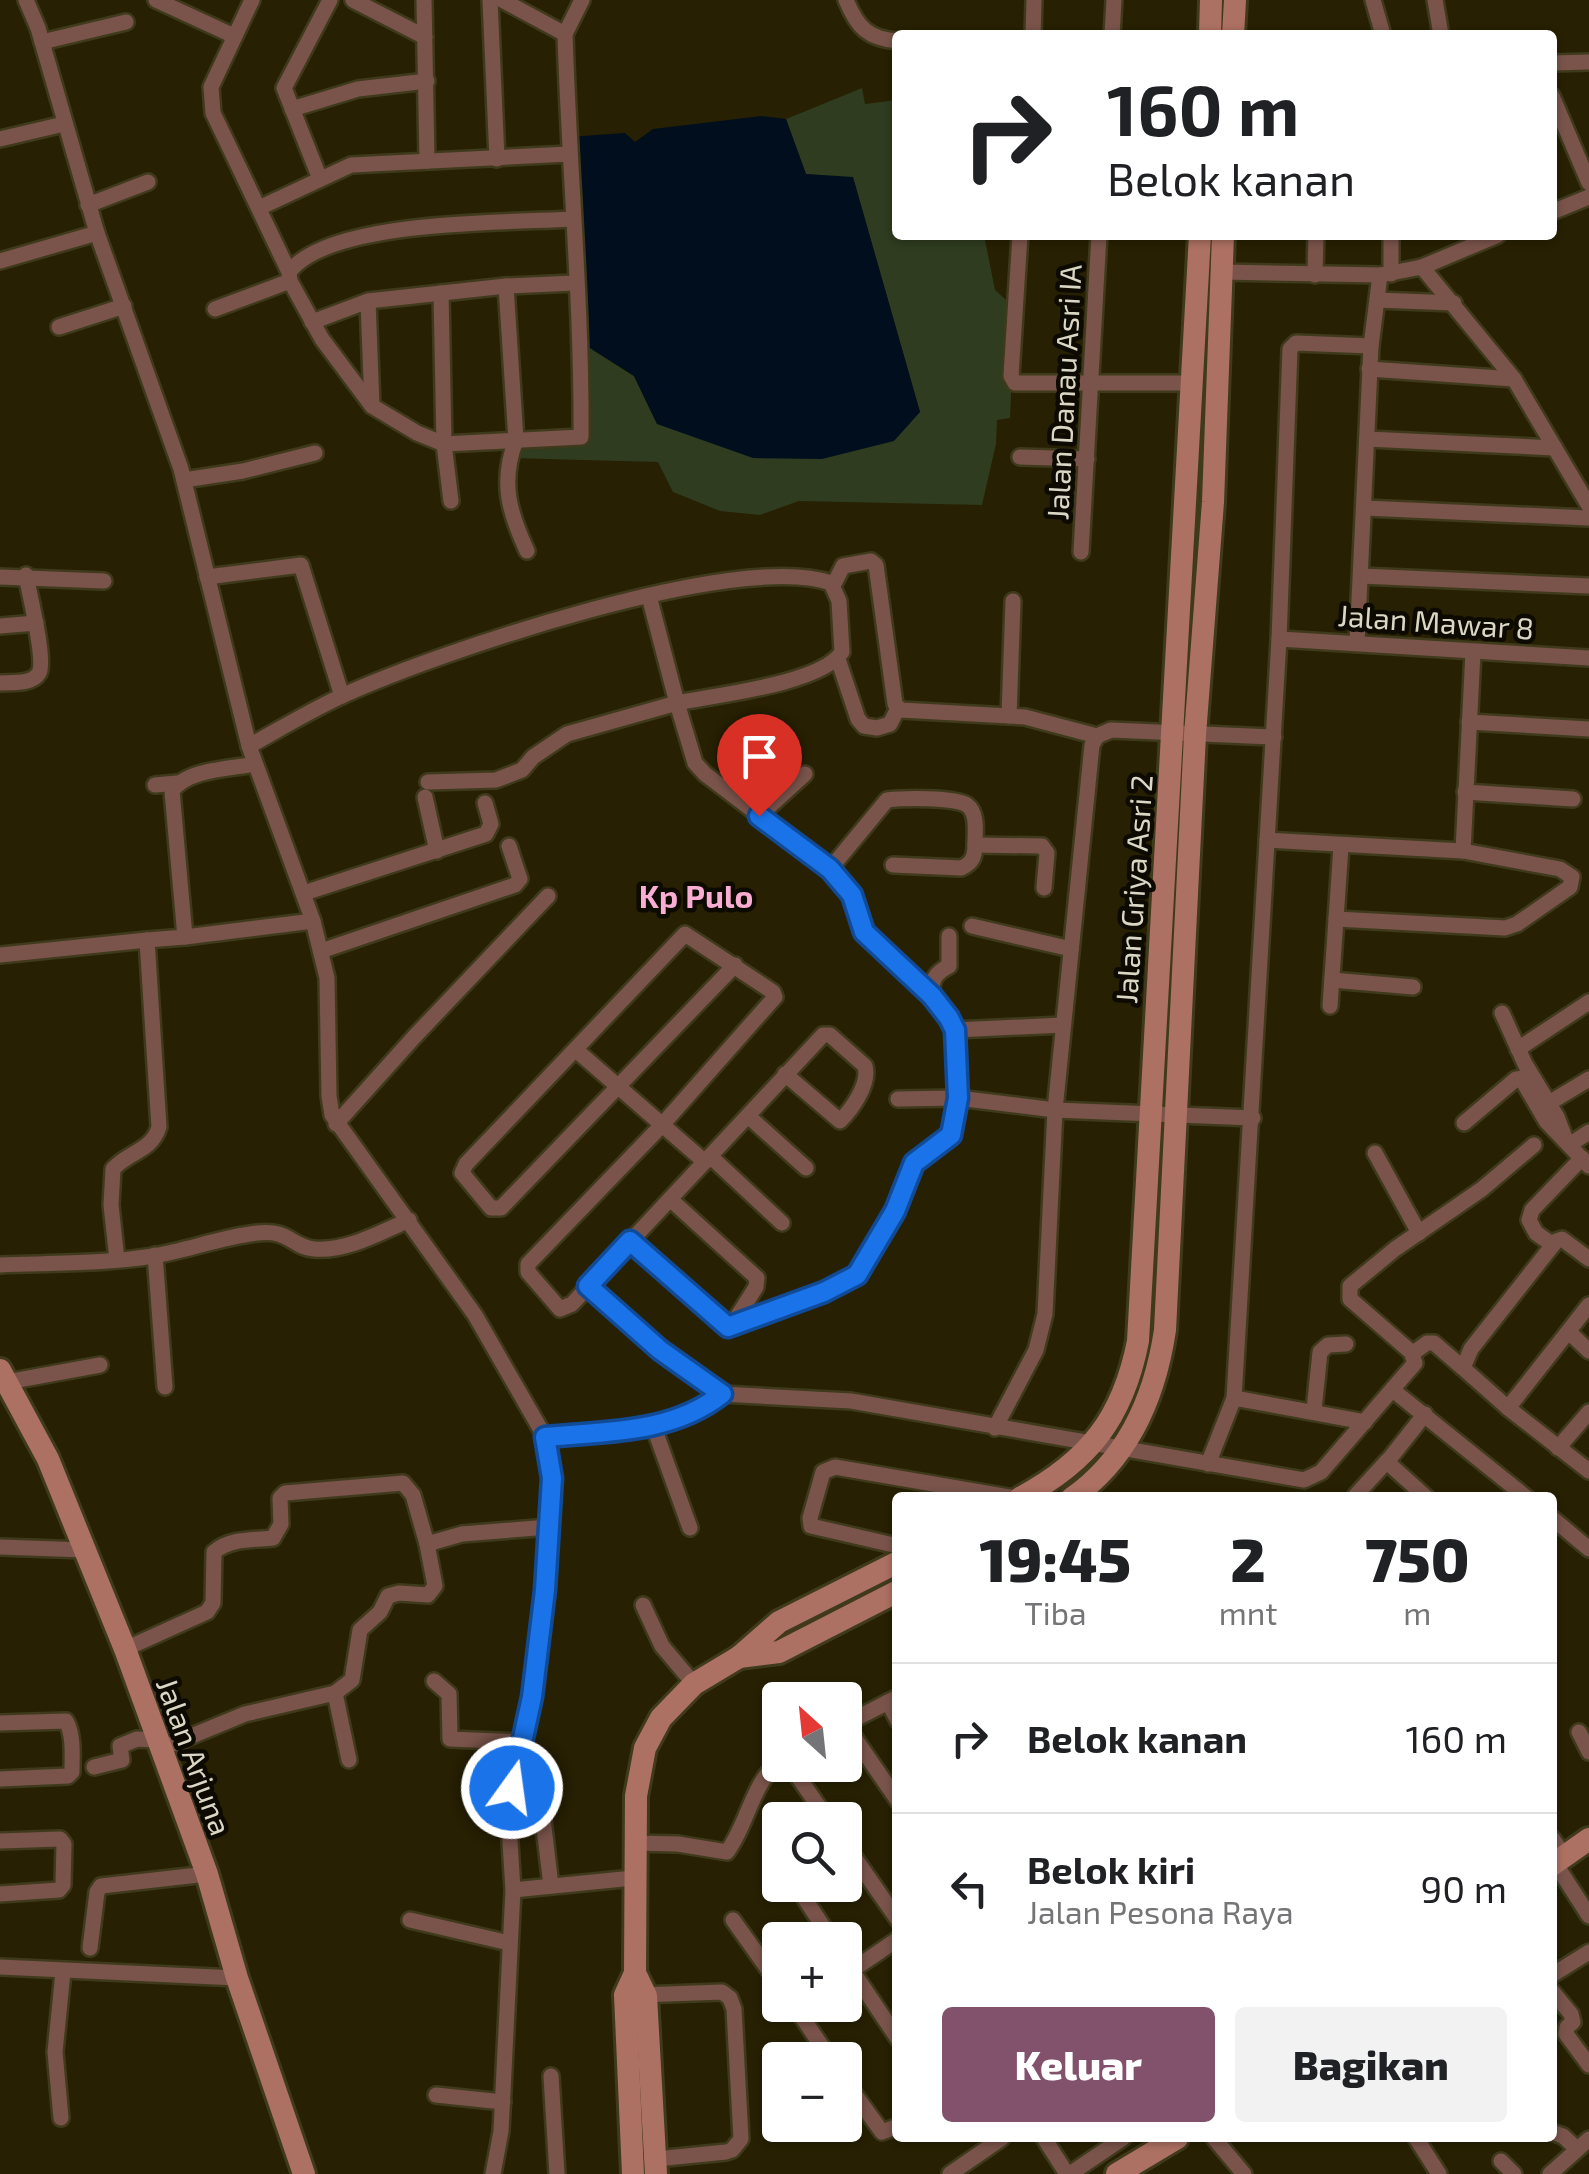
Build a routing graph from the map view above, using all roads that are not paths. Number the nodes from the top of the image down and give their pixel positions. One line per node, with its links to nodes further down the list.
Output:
1 (26, 0): 28 (street)
2 (156, 0): 25 (street)
3 (252, 0): 25 (street)
4 (330, 0): 32 (street)
5 (353, 0): 26 (street)
6 (424, 0): 26 (street)
7 (490, 0): 37 (street)
8 (502, 0): 24 (street)
9 (582, 0): 24 (street)
10 (846, 0): 27 (street)
11 (1034, 0): 18 (street)
12 (1114, 0): 19 (street)
13 (1211, 0): 20 (street)
14 (1235, 0): 21 (street)
15 (1373, 0): 22 (street)
16 (1435, 0): 23 (street)
17 (126, 22): 28 (street)
18 (1033, 30)
19 (1112, 30)
20 (1210, 30)
21 (1233, 30)
22 (1382, 30)
23 (1439, 30)
24 (565, 34): 36 (street)
25 (234, 36): 44 (street)
26 (425, 37): 31 (street)
27 (892, 40)
28 (42, 42): 33 (street)
29 (1589, 62): 30 (street)
30 (1557, 63)
31 (427, 81): 32 (street); 38 (street)
32 (292, 110): 39 (street)
33 (64, 124): 35 (street); 43 (street)
34 (1558, 128): 41 (street)
35 (0, 138)
36 (569, 154): 37 (street); 46 (street)
37 (497, 159): 38 (street)
38 (427, 161): 39 (street)
39 (320, 178): 44 (street)
40 (148, 182): 43 (street)
41 (1589, 183)
42 (1589, 197): 45 (street)
43 (88, 204): 47 (street)
44 (259, 208): 59 (street)
45 (1557, 210)
46 (572, 219): 59 (street); 61 (street)
47 (97, 234): 55 (street); 67 (street)
48 (1020, 240): 75 (street)
49 (1099, 240): 75 (street, Jalan Danau Asri IA)
50 (1200, 240): 74 (street, Jalan Griya Asri 2)
51 (1223, 240): 57 (street, Jalan Griya Asri 2)
52 (1316, 240): 60 (street)
53 (1390, 240): 58 (street)
54 (1486, 240): 56 (street)
55 (0, 261)
56 (1422, 267): 58 (street); 66 (street)
57 (1221, 272): 60 (street); 114 (street, Jalan Griya Asri 2)
58 (1386, 275): 60 (street); 64 (street)
59 (290, 276): 68 (street); 69 (street)
60 (1315, 276)
61 (575, 283): 62 (street); 77 (street)
62 (506, 286): 63 (street); 77 (street)
63 (440, 292): 65 (street); 79 (street)
64 (1377, 300): 66 (street); 71 (street)
65 (368, 301): 69 (street); 76 (street)
66 (1454, 304): 73 (street)
67 (124, 306): 70 (street); 84 (street)
68 (215, 309)
69 (312, 322): 76 (street)
70 (59, 327)
71 (1370, 346): 72 (street); 102 (street)
72 (1369, 369): 73 (street); 78 (street)
73 (1514, 379): 80 (street)
74 (1191, 383): 75 (street); 114 (street, Jalan Griya Asri 2)
75 (1091, 384): 83 (street, Jalan Danau Asri IA)
76 (372, 406): 79 (street)
77 (516, 440): 79 (street); 89 (street)
78 (1368, 440): 80 (street); 87 (street)
79 (444, 444): 85 (street)
80 (1555, 448): 86 (street)
81 (314, 453): 84 (street)
82 (1020, 457): 83 (street)
83 (1087, 459): 90 (street, Jalan Danau Asri IA)
84 (184, 480): 94 (street)
85 (451, 500)
86 (1589, 506)
87 (1365, 508): 88 (street); 92 (street)
88 (1589, 518)
89 (526, 551)
90 (1081, 552)
91 (26, 575): 93 (street); 95 (street); 100 (street)
92 (1361, 576): 97 (street); 103 (street)
93 (0, 577)
94 (207, 577): 108 (street); 117 (street)
95 (104, 581)
96 (833, 586): 98 (street); 106 (street); 110 (street)
97 (1589, 586)
98 (648, 596): 108 (street); 109 (street)
99 (1013, 601): 111 (street)
100 (36, 623): 101 (street); 107 (street)
101 (0, 626)
102 (1279, 639): 103 (street, Jalan Mawar 8); 116 (street)
103 (1357, 643): 104 (street, Jalan Mawar 8)
104 (1474, 652): 105 (street, Jalan Mawar 8); 112 (street)
105 (1589, 658)
106 (838, 659): 109 (street); 110 (street)
107 (0, 683)
108 (342, 696): 117 (street)
109 (676, 703): 125 (street); 130 (street)
110 (898, 708): 111 (street)
111 (1008, 716): 115 (street)
112 (1469, 722): 113 (street); 122 (street)
113 (1589, 729)
114 (1184, 735): 115 (street); 116 (street); 166 (street, Jalan Griya Asri 2)
115 (1097, 736): 145 (street)
116 (1274, 737): 126 (street)
117 (249, 746): 118 (street)
118 (255, 764): 120 (street); 137 (street)
119 (805, 774): 125 (street)
120 (177, 784): 121 (street); 143 (street)
121 (155, 785)
122 (1465, 792): 123 (street); 131 (street)
123 (1573, 799)
124 (485, 804): 130 (street)
125 (759, 816): 133 (street)
126 (1267, 840): 129 (street); 168 (street)
127 (975, 845): 132 (street); 133 (street); 136 (street)
128 (509, 846): 146 (street)
129 (1341, 846): 131 (street); 139 (street)
130 (437, 851): 137 (street)
131 (1463, 851): 134 (street)
132 (892, 865)
133 (830, 869): 151 (street)
134 (1572, 877): 135 (street); 139 (street)
135 (1589, 886)
136 (1044, 888)
137 (304, 893): 140 (street)
138 (548, 896): 170 (street)
139 (1336, 919): 149 (street)
140 (313, 921): 143 (street); 146 (street)
141 (972, 926): 145 (street)
142 (949, 936): 151 (street)
143 (184, 937): 144 (street)
144 (147, 940): 147 (street); 187 (street)
145 (1071, 948): 155 (street)
146 (321, 951): 170 (street)
147 (0, 955)
148 (736, 965): 158 (street); 161 (street); 171 (street)
149 (1332, 980): 150 (street); 153 (street)
150 (1413, 987)
151 (932, 996): 156 (street)
152 (1589, 1002): 157 (street)
153 (1330, 1006)
154 (1502, 1013): 157 (street)
155 (1063, 1025): 156 (street); 165 (street)
156 (955, 1030): 162 (street)
157 (1518, 1049): 164 (street)
158 (576, 1050): 161 (street); 161 (street)
159 (785, 1074): 159 (street); 167 (street)
160 (1589, 1078): 164 (street)
161 (617, 1086): 171 (street)
162 (958, 1098): 163 (street); 165 (street); 191 (street)
163 (898, 1099)
164 (1549, 1103): 174 (street)
165 (1055, 1110): 166 (street); 209 (street)
166 (1164, 1114): 168 (street); 211 (street, Jalan Griya Asri 2); 213 (street, Jalan Griya Asri 2)
167 (748, 1116): 176 (street); 178 (street)
168 (1253, 1118): 202 (street)
169 (1464, 1123): 174 (street)
170 (336, 1124): 180 (street)
171 (662, 1125): 176 (street); 189 (street)
172 (1589, 1132): 174 (street)
173 (1534, 1144): 182 (street)
174 (1568, 1144): 177 (street)
175 (1375, 1153): 182 (street)
176 (707, 1159): 179 (street); 181 (street)
177 (1586, 1162): 184 (street)
178 (806, 1168)
179 (670, 1199): 183 (street); 191 (street)
180 (409, 1220): 185 (street); 210 (street)
181 (782, 1223)
182 (1419, 1233): 195 (street)
183 (630, 1241): 189 (street); 191 (street)
184 (1553, 1245): 186 (street); 197 (street)
185 (155, 1256): 187 (street); 199 (street)
186 (1589, 1259)
187 (117, 1260): 188 (street)
188 (0, 1266)
189 (588, 1286): 201 (street)
190 (1589, 1305): 192 (street)
191 (729, 1326)
192 (1568, 1332): 194 (street); 203 (street)
193 (1346, 1344): 204 (street)
194 (1589, 1350)
195 (1412, 1353): 197 (street); 200 (street)
196 (100, 1365): 198 (street)
197 (1463, 1368): 203 (street)
198 (3, 1376): 230 (street, Jalan Arjuna)
199 (166, 1387)
200 (1394, 1391): 206 (street); 207 (street)
201 (722, 1394): 208 (street); 209 (street)
202 (1234, 1398): 204 (street); 215 (street)
203 (1508, 1408): 212 (street)
204 (1314, 1410): 207 (street)
205 (1589, 1412): 212 (street)
206 (1425, 1414): 214 (street); 222 (street)
207 (1364, 1422): 215 (street)
208 (653, 1425): 210 (street); 225 (street)
209 (996, 1428): 211 (street)
210 (545, 1437): 224 (street)
211 (1096, 1446): 213 (street); 218 (street, Jalan Griya Asri 2)
212 (1558, 1448): 216 (street)
213 (1121, 1450): 215 (street); 219 (street, Jalan Griya Asri 2)
214 (1387, 1461): 220 (street); 221 (street)
215 (1208, 1464)
216 (1589, 1471)
217 (982, 1492): 227 (street)
218 (1028, 1492)
219 (1080, 1492)
220 (1358, 1492)
221 (1421, 1492)
222 (1520, 1492)
223 (1557, 1522): 229 (street)
224 (549, 1528): 226 (street); 243 (street)
225 (690, 1528)
226 (427, 1544): 234 (street); 238 (street)
227 (892, 1545)
228 (0, 1547): 230 (street)
229 (1589, 1549)
230 (85, 1550): 234 (street, Jalan Arjuna)
231 (892, 1565): 235 (street)
232 (892, 1595): 235 (street)
233 (643, 1605): 237 (street)
234 (125, 1648): 244 (street, Jalan Arjuna)
235 (739, 1658): 237 (street)
236 (434, 1680): 243 (street)
237 (694, 1684): 255 (street)
238 (335, 1693): 244 (street); 247 (street)
239 (892, 1700): 240 (street)
240 (862, 1715)
241 (0, 1723): 250 (street)
242 (1578, 1732): 246 (street)
243 (523, 1742): 262 (street)
244 (158, 1744): 249 (street); 259 (street, Jalan Arjuna)
245 (862, 1749): 252 (street)
246 (1589, 1752)
247 (349, 1760)
248 (536, 1760): 261 (street)
249 (94, 1768)
250 (0, 1779)
251 (762, 1782): 255 (street)
252 (892, 1792)
253 (1589, 1839): 256 (street)
254 (0, 1840): 263 (street)
255 (634, 1843): 260 (street)
256 (1557, 1855)
257 (1557, 1858): 265 (street)
258 (862, 1868): 264 (street)
259 (206, 1874): 270 (street); 277 (street, Jalan Arjuna)
260 (633, 1878): 261 (street); 278 (street)
261 (551, 1886): 262 (street)
262 (513, 1890): 269 (street)
263 (0, 1894)
264 (892, 1911)
265 (1589, 1916)
266 (410, 1920): 269 (street)
267 (733, 1920): 273 (street)
268 (892, 1942): 272 (street)
269 (509, 1944): 285 (street)
270 (90, 1948)
271 (1589, 1952): 276 (street)
272 (862, 1959)
273 (762, 1961)
274 (0, 1966): 275 (street)
275 (63, 1972): 277 (street); 287 (street)
276 (1557, 1972)
277 (238, 1978): 299 (street, Jalan Arjuna)
278 (635, 1988): 298 (street); 298 (street); 302 (street)
279 (862, 1989): 281 (street)
280 (1557, 1997): 282 (street)
281 (892, 2031)
282 (1589, 2064)
283 (551, 2076): 301 (street)
284 (436, 2095): 285 (street)
285 (502, 2102): 300 (street)
286 (862, 2106): 288 (street)
287 (61, 2118)
288 (892, 2129)
289 (1557, 2134): 296 (street)
290 (996, 2142): 303 (street)
291 (1047, 2142): 304 (street)
292 (1118, 2142): 304 (street)
293 (1170, 2142): 305 (street)
294 (1217, 2142): 306 (street)
295 (1419, 2142): 307 (street)
296 (1583, 2144): 309 (street)
297 (1501, 2161): 308 (street)
298 (656, 2166)
299 (304, 2174)
300 (493, 2174)
301 (556, 2174)
302 (633, 2174)
303 (950, 2174)
304 (1068, 2174)
305 (1117, 2174)
306 (1244, 2174)
307 (1440, 2174)
308 (1514, 2174)
309 (1550, 2174)

